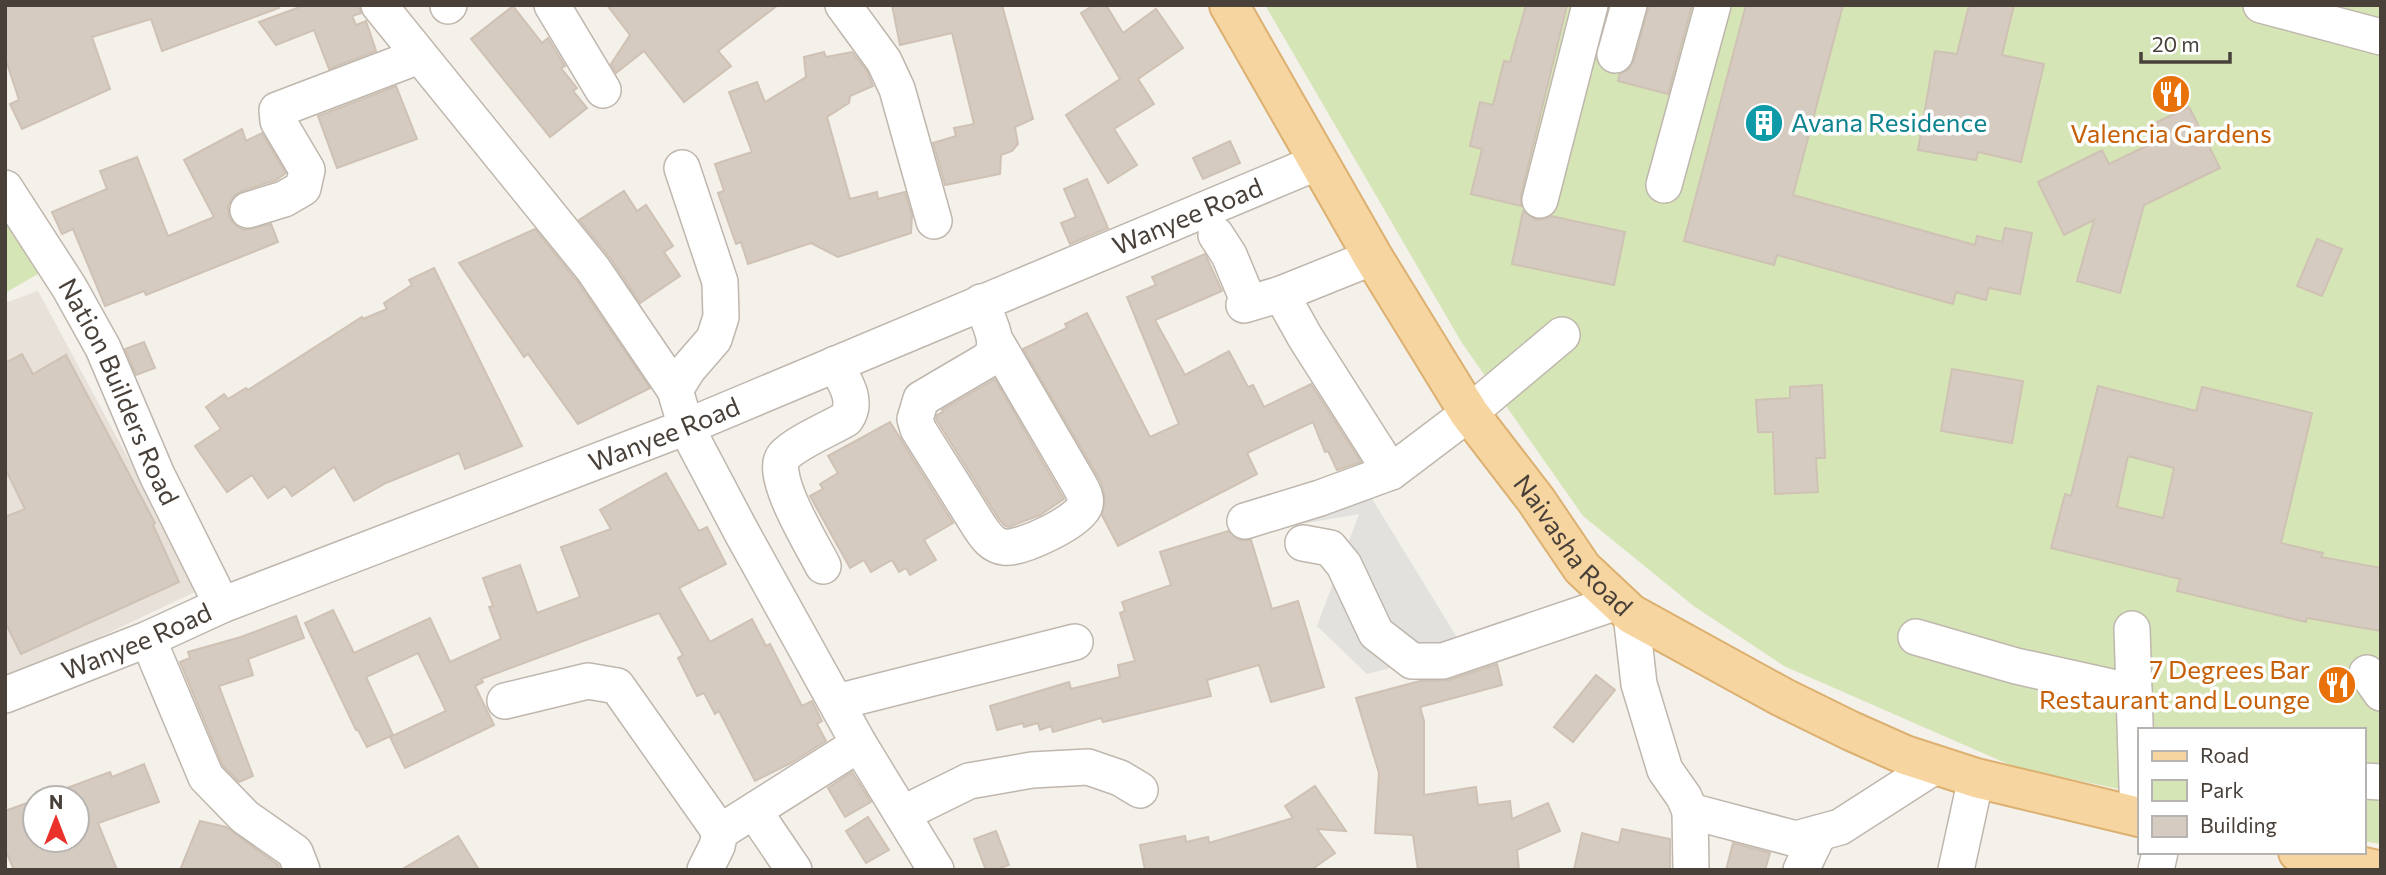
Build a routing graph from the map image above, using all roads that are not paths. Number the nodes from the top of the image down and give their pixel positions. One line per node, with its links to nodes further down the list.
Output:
1 (379, 5): 11 (street)
2 (552, 5): 12 (street)
3 (843, 5): 19 (street)
4 (1229, 5): 13 (main road, Naivasha Road)
5 (1590, 5): 17 (street)
6 (1629, 5): 10 (street)
7 (1713, 5): 15 (street)
8 (2261, 5): 9 (street)
9 (2381, 37)
10 (1615, 55)
11 (419, 56): 18 (street); 27 (street)
12 (603, 90)
13 (1318, 162): 21 (main road, Naivasha Road); 23 (street, Wanyee Road)
14 (682, 169): 27 (street)
15 (1664, 185)
16 (5, 188): 34 (street, Nation Builders Road)
17 (1541, 200)
18 (248, 210)
19 (933, 222)
20 (1216, 235): 22 (street)
21 (1373, 257): 22 (street); 28 (main road, Naivasha Road)
22 (1281, 294): 30 (street)
23 (981, 302): 25 (street); 26 (street, Wanyee Road)
24 (1562, 335): 28 (street)
25 (995, 340): 25 (street)
26 (835, 364): 29 (street, Wanyee Road); 33 (street)
27 (675, 390): 29 (street)
28 (1469, 413): 30 (street); 35 (main road, Naivasha Road)
29 (686, 427): 34 (street, Wanyee Road); 43 (street)
30 (1391, 472): 31 (street)
31 (1245, 521)
32 (1303, 543): 35 (street)
33 (823, 566)
34 (222, 605): 38 (street, Wanyee Road)
35 (1624, 608): 45 (main road, Naivasha Road); 49 (street)
36 (2132, 629): 40 (street)
37 (1916, 637): 40 (street)
38 (148, 639): 41 (street, Wanyee Road); 56 (street)
39 (1075, 642): 43 (street)
40 (2134, 692): 51 (street)
41 (5, 695)
42 (505, 701): 52 (street)
43 (837, 702): 44 (street)
44 (859, 744): 48 (street); 50 (street)
45 (1935, 766): 46 (main road, Naivasha Road); 53 (street)
46 (1976, 778): 51 (main road, Naivasha Road); 61 (street)
47 (1140, 790): 50 (street)
48 (754, 811): 52 (street); 58 (street)
49 (1690, 811): 53 (street); 55 (street)
50 (902, 814): 59 (street)
51 (2138, 817)
52 (720, 832): 57 (street)
53 (1819, 834): 60 (street)
54 (2306, 859): 62 (main road)
55 (1700, 868)
56 (302, 870)
57 (705, 870)
58 (794, 870)
59 (936, 870)
60 (1801, 870)
61 (1956, 870)
62 (2377, 870)

